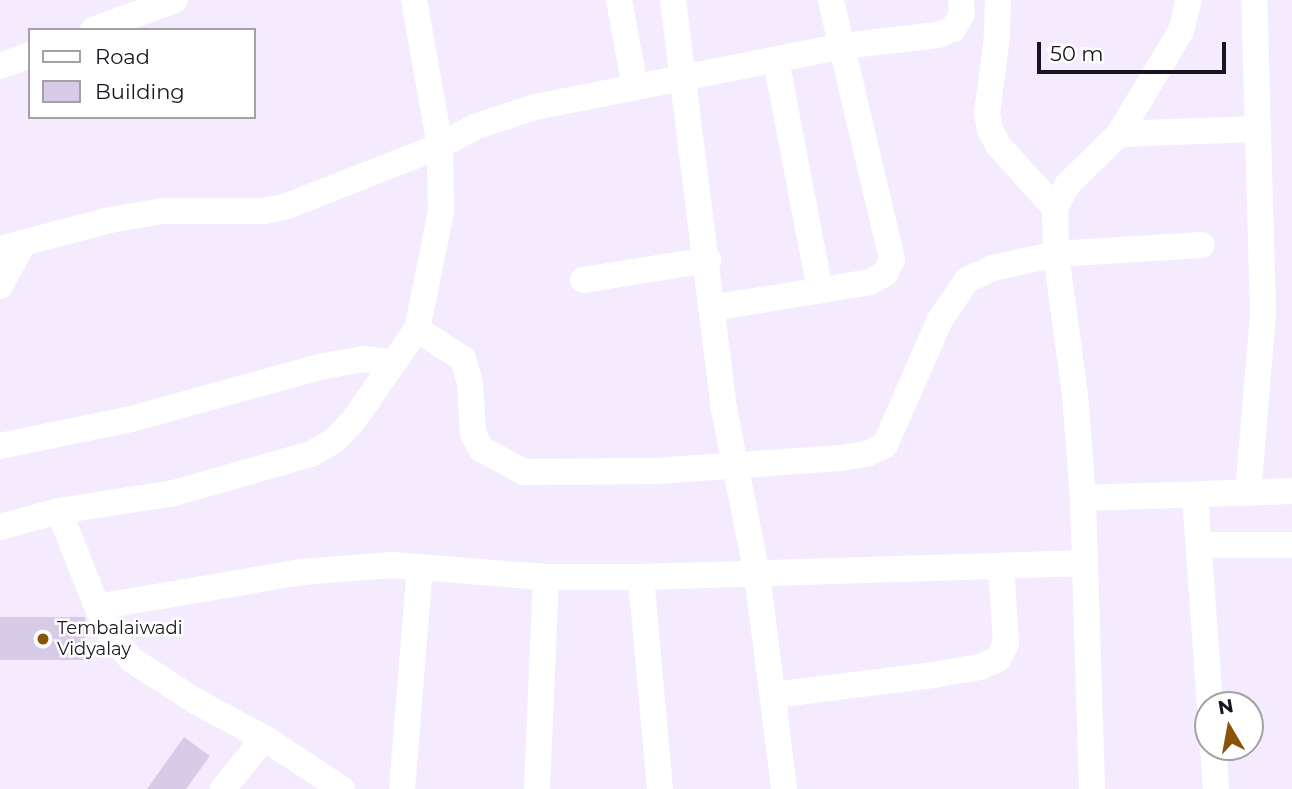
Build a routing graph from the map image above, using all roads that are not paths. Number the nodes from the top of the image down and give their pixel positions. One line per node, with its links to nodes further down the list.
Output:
1 (175, 0): 10 (street)
2 (414, 0): 19 (street)
3 (619, 0): 16 (street)
4 (673, 0): 15 (street)
5 (831, 0): 11 (street)
6 (961, 0): 11 (street)
7 (998, 0): 20 (street)
8 (1189, 0): 18 (street)
9 (1254, 0): 17 (street)
10 (98, 28)
11 (842, 46): 13 (street); 27 (street)
12 (28, 56): 14 (street)
13 (776, 60): 15 (street); 27 (street)
14 (0, 66)
15 (684, 80): 16 (street); 24 (street)
16 (635, 87): 19 (street)
17 (1255, 129): 18 (street); 34 (street)
18 (1119, 134): 20 (street)
19 (440, 146): 22 (street); 29 (street)
20 (1055, 208): 23 (street)
21 (1202, 245): 23 (street)
22 (11, 246): 26 (street)
23 (1056, 254): 32 (street); 36 (street)
24 (708, 260): 25 (street); 28 (street)
25 (583, 280)
26 (0, 286)
27 (820, 290): 28 (street)
28 (712, 308): 32 (street)
29 (417, 328): 30 (street); 32 (street)
30 (393, 362): 31 (street); 37 (street)
31 (0, 446)
32 (735, 464): 44 (street)
33 (1292, 491): 34 (street)
34 (1248, 493): 35 (street)
35 (1195, 496): 36 (street); 39 (street)
36 (1083, 498): 41 (street)
37 (59, 511): 38 (street); 47 (street)
38 (0, 527)
39 (1200, 545): 40 (street); 48 (street)
40 (1292, 545)
41 (1085, 563): 42 (street); 58 (street)
42 (1002, 566): 44 (street); 49 (street)
43 (420, 567): 45 (street); 47 (street); 54 (street)
44 (757, 574): 46 (street); 49 (street)
45 (546, 577): 46 (street); 55 (street)
46 (641, 577): 56 (street)
47 (97, 607): 50 (street)
48 (1209, 691)
49 (773, 695): 57 (street)
50 (264, 738): 52 (street); 53 (street)
51 (1214, 761): 59 (street)
52 (223, 789)
53 (342, 789)
54 (402, 789)
55 (537, 789)
56 (660, 789)
57 (784, 789)
58 (1092, 789)
59 (1216, 789)

